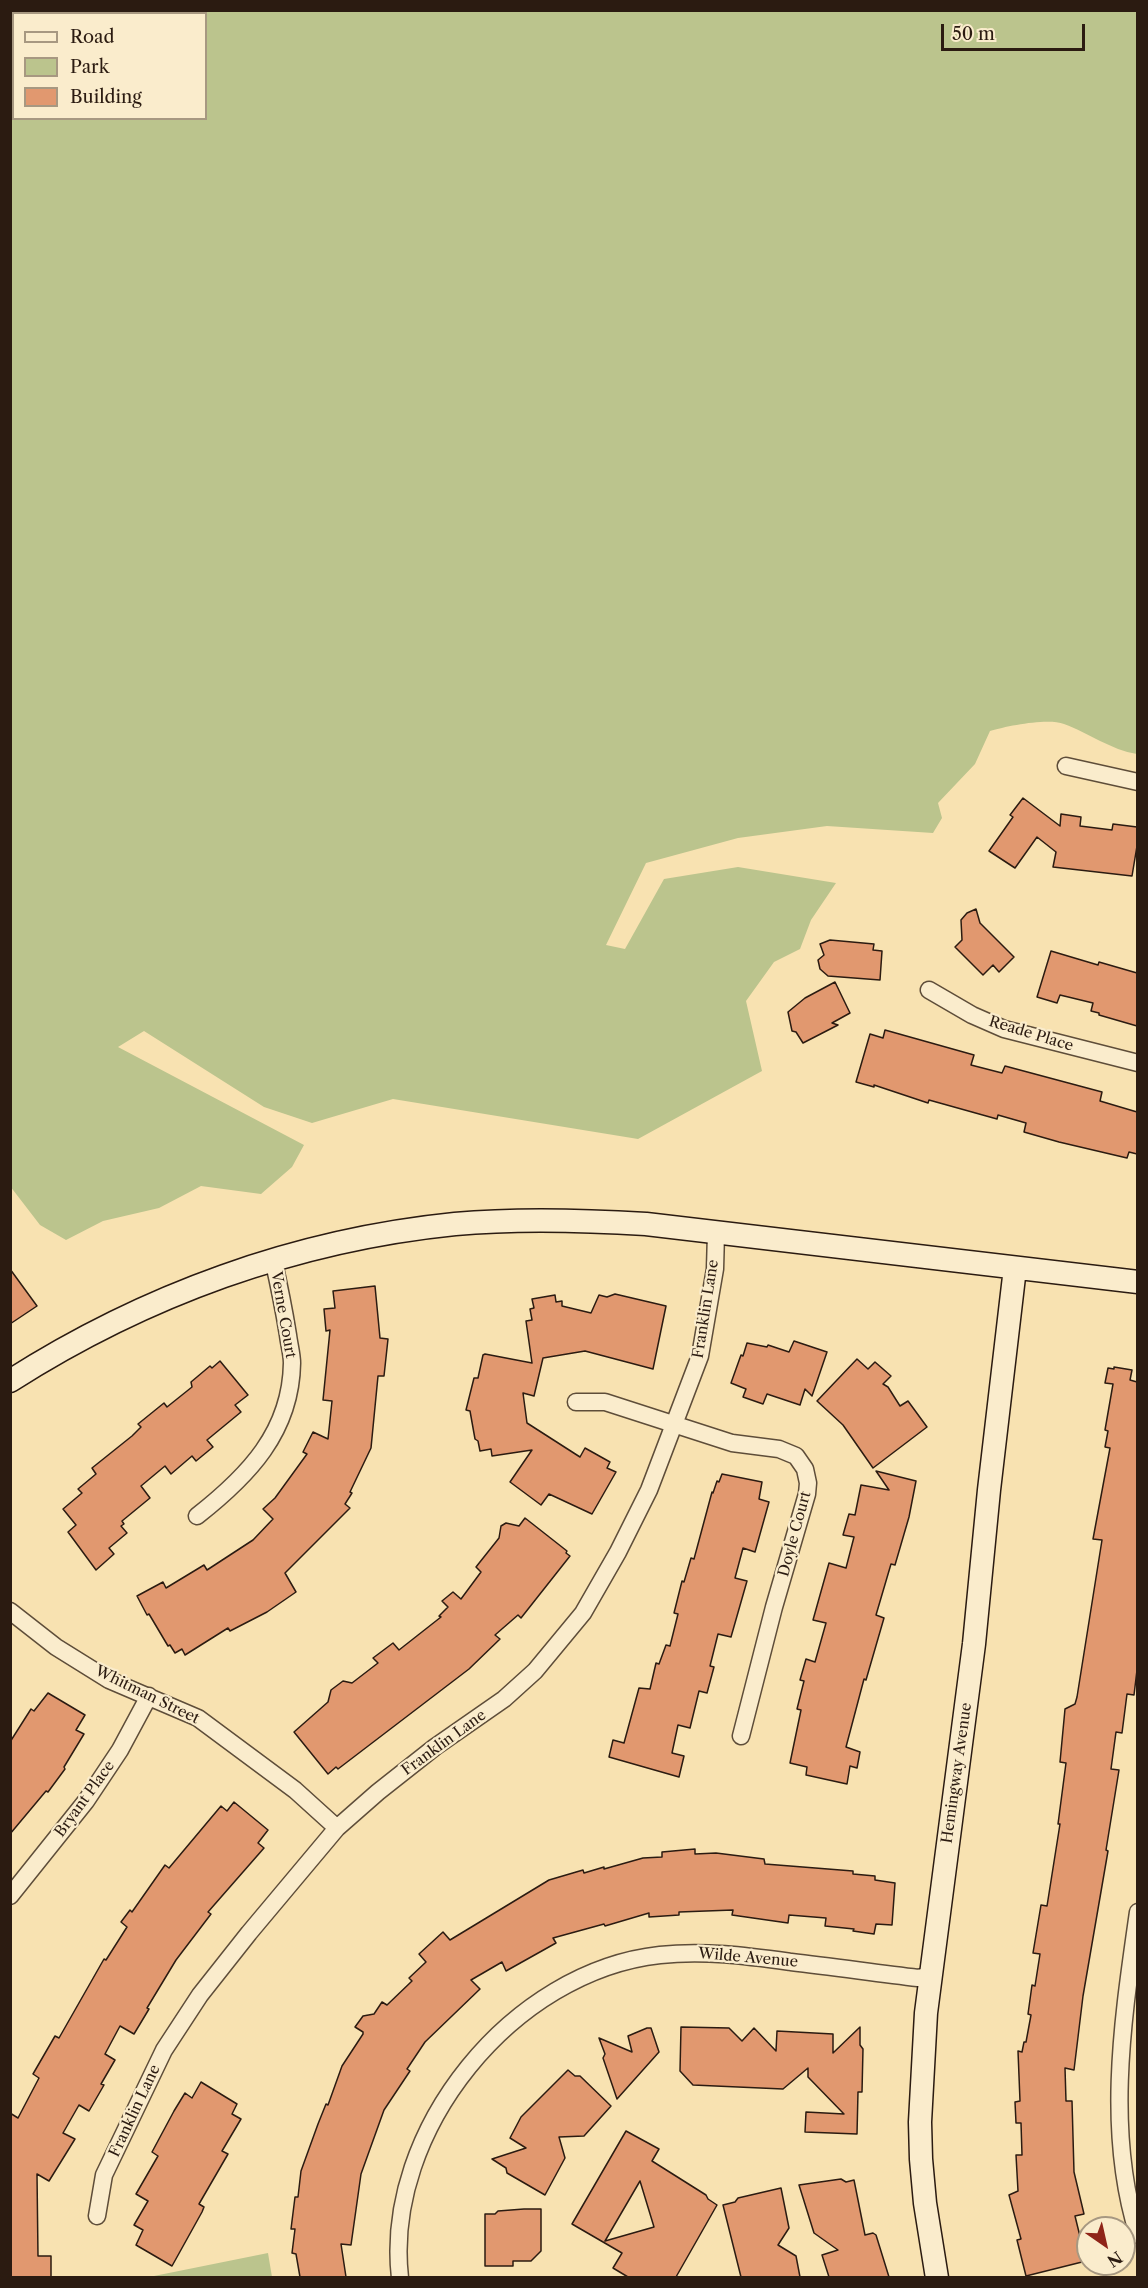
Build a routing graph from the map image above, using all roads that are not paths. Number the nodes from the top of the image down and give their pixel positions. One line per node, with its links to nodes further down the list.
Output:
1 (1066, 766): 2 (street)
2 (1137, 782)
3 (929, 990): 4 (street, Reade Place)
4 (1137, 1063)
5 (716, 1233): 6 (main road); 7 (main road); 11 (street, Franklin Lane)
6 (273, 1259): 9 (main road); 12 (street, Verne Court)
7 (1015, 1268): 8 (main road); 19 (main road, Hemingway Avenue)
8 (1137, 1282)
9 (10, 1381)
10 (576, 1402): 11 (street)
11 (675, 1423): 15 (street, Doyle Court); 16 (street, Franklin Lane)
12 (197, 1516)
13 (10, 1611): 14 (street, Whitman Street)
14 (149, 1696): 16 (street, Whitman Street); 17 (street, Bryant Place)
15 (741, 1736)
16 (338, 1828): 21 (street, Franklin Lane)
17 (10, 1896)
18 (1137, 1912): 20 (street)
19 (931, 1975): 23 (street, Wilde Avenue); 24 (main road, Hemingway Avenue)
20 (1131, 2004): 22 (street)
21 (97, 2216)
22 (1137, 2235)
23 (400, 2277)
24 (937, 2277)

